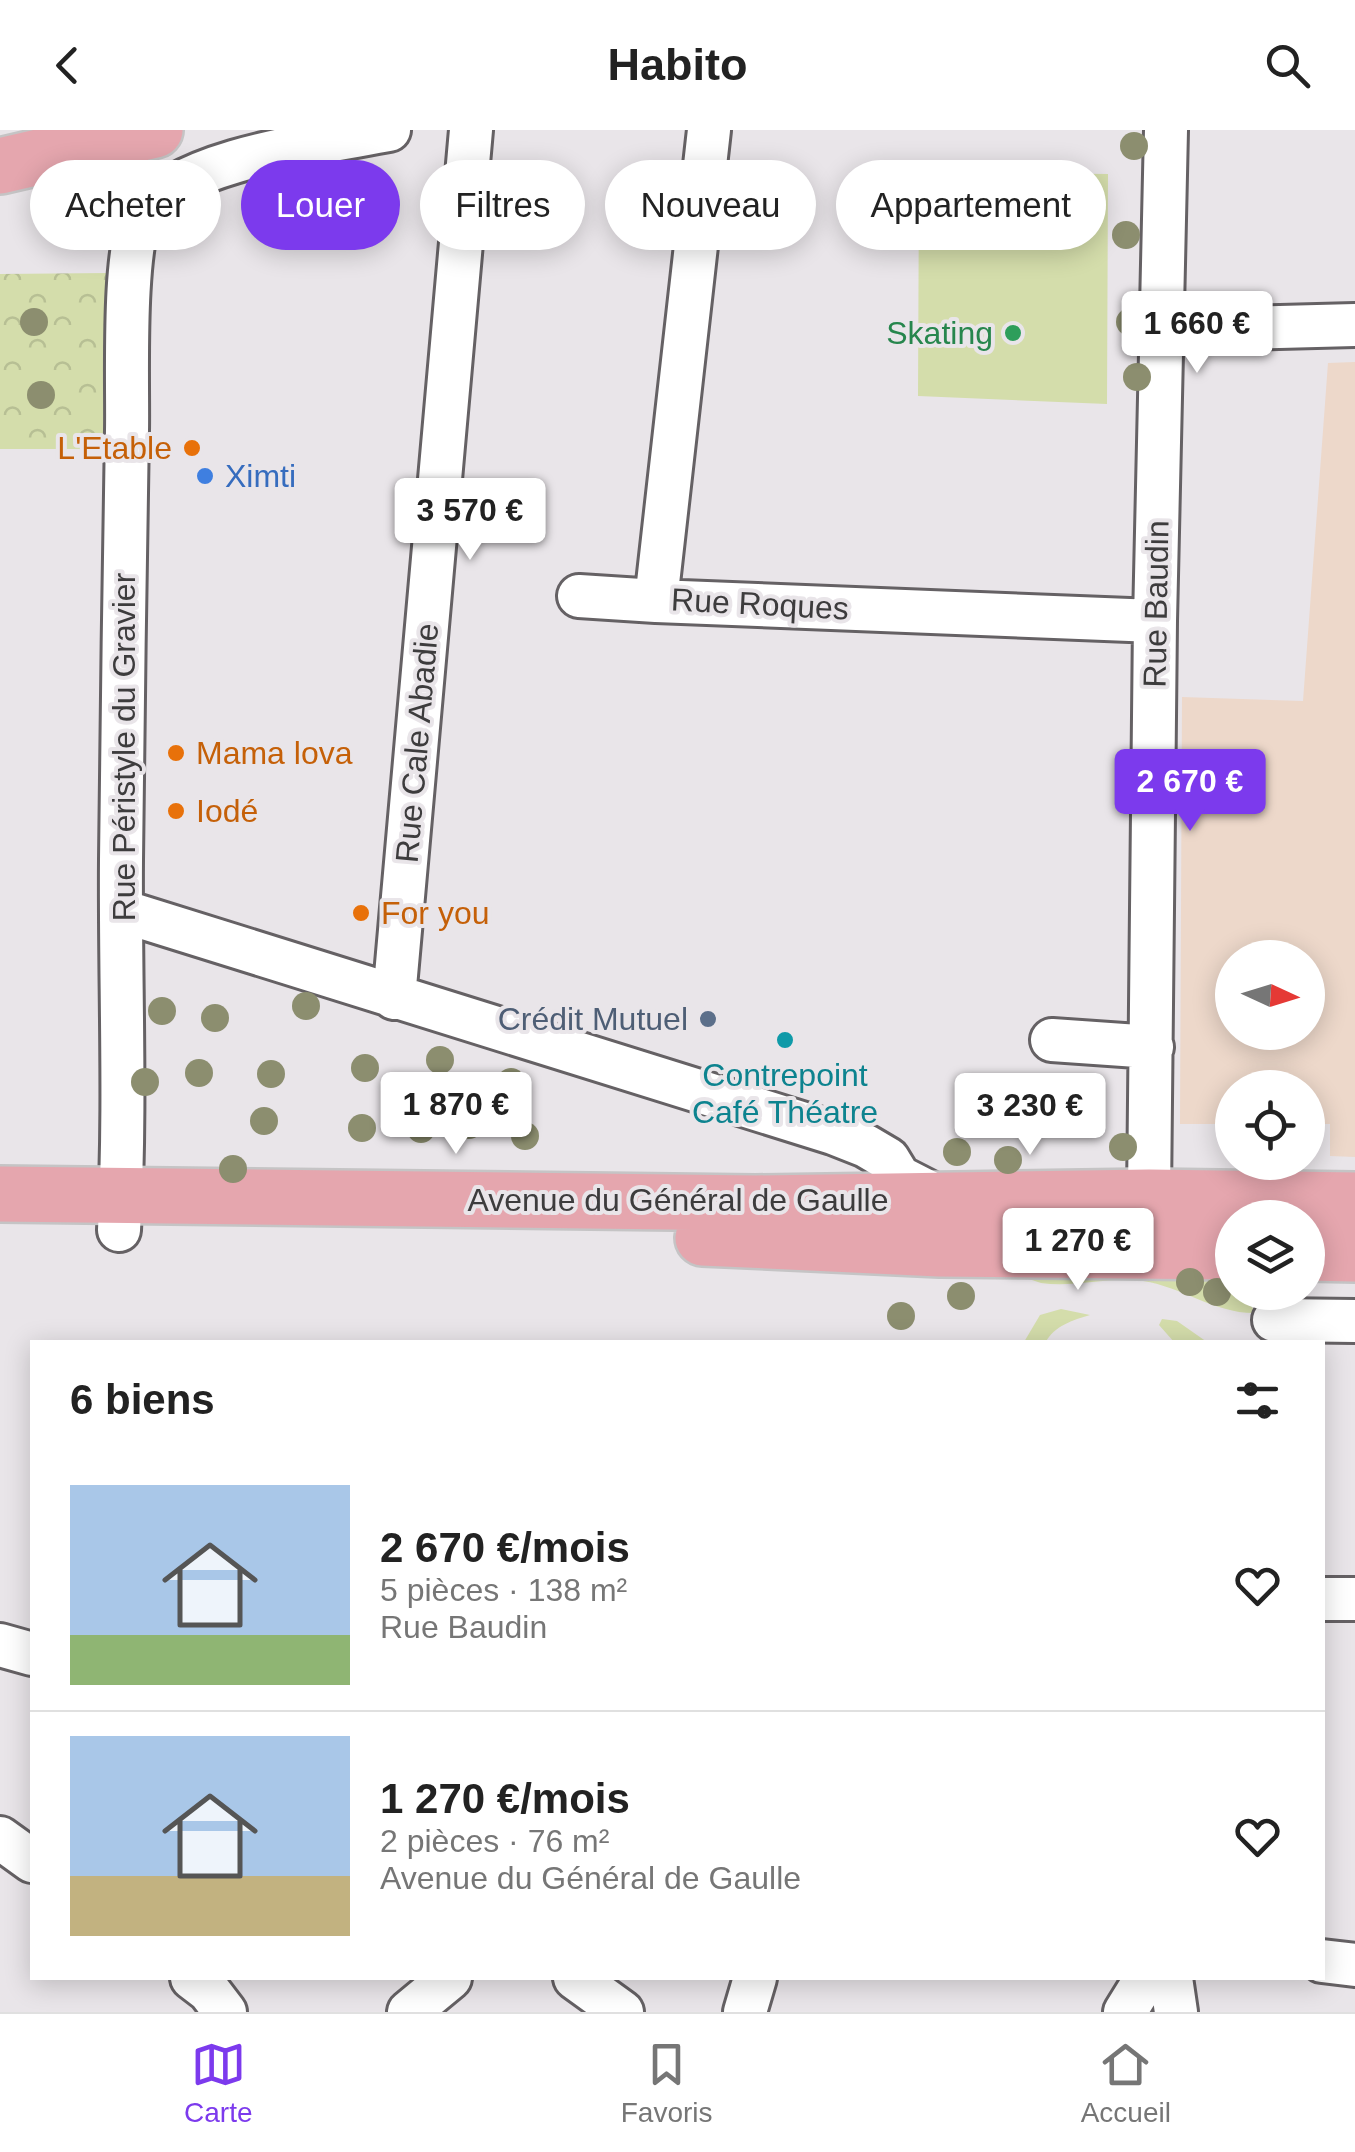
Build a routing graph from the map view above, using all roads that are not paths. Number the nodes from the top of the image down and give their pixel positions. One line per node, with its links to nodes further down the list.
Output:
1 (155, 130): 6 (main road)
2 (389, 130): 12 (street, Rue Péristyle du Gravier)
3 (471, 130): 13 (street, Rue Cale Abadie)
4 (709, 130): 10 (street, Rue Roques)
5 (1166, 130): 8 (street, Rue Baudin)
6 (0, 166)
7 (1355, 325): 8 (street)
8 (1162, 330): 11 (street, Rue Baudin)
9 (578, 596): 10 (street)
10 (656, 601): 11 (street, Rue Roques)
11 (1155, 621): 15 (street, Rue Baudin)
12 (122, 911): 13 (street); 20 (street, Rue Péristyle du Gravier)
13 (394, 998): 19 (street)
14 (1052, 1040): 15 (street)
15 (1152, 1047): 17 (street, Rue Baudin)
16 (0, 1194): 20 (main road, Avenue du Général de Gaulle)
17 (1148, 1197): 18 (main road, Avenue du Général de Gaulle); 19 (main road, Avenue du Général de Gaulle); 24 (street)
18 (1355, 1200)
19 (949, 1202): 20 (main road, Avenue du Général de Gaulle)
20 (120, 1213): 23 (main road, Avenue du Général de Gaulle); 24 (main road, Avenue du Général de Gaulle)
21 (1325, 1221): 22 (street)
22 (1355, 1222)
23 (0, 1229)
24 (990, 1250): 25 (main road, Avenue du Général de Gaulle)
25 (1215, 1252)
26 (1325, 1253): 27 (main road)
27 (1355, 1254)
28 (1271, 1318): 29 (street)
29 (1355, 1321)
30 (1355, 1599): 31 (street)
31 (1325, 1600)
32 (0, 1644): 33 (street)
33 (30, 1653)
34 (0, 1838): 35 (street)
35 (30, 1860)
36 (1325, 1961): 37 (street)
37 (1355, 1965)
38 (195, 1980): 44 (street)
39 (448, 1980): 45 (street)
40 (578, 1980): 46 (street)
41 (754, 1980): 47 (street)
42 (1145, 1980): 48 (street)
43 (1171, 1980): 49 (street)
44 (225, 2012)
45 (409, 2012)
46 (622, 2012)
47 (745, 2012)
48 (1125, 2012)
49 (1176, 2012)

